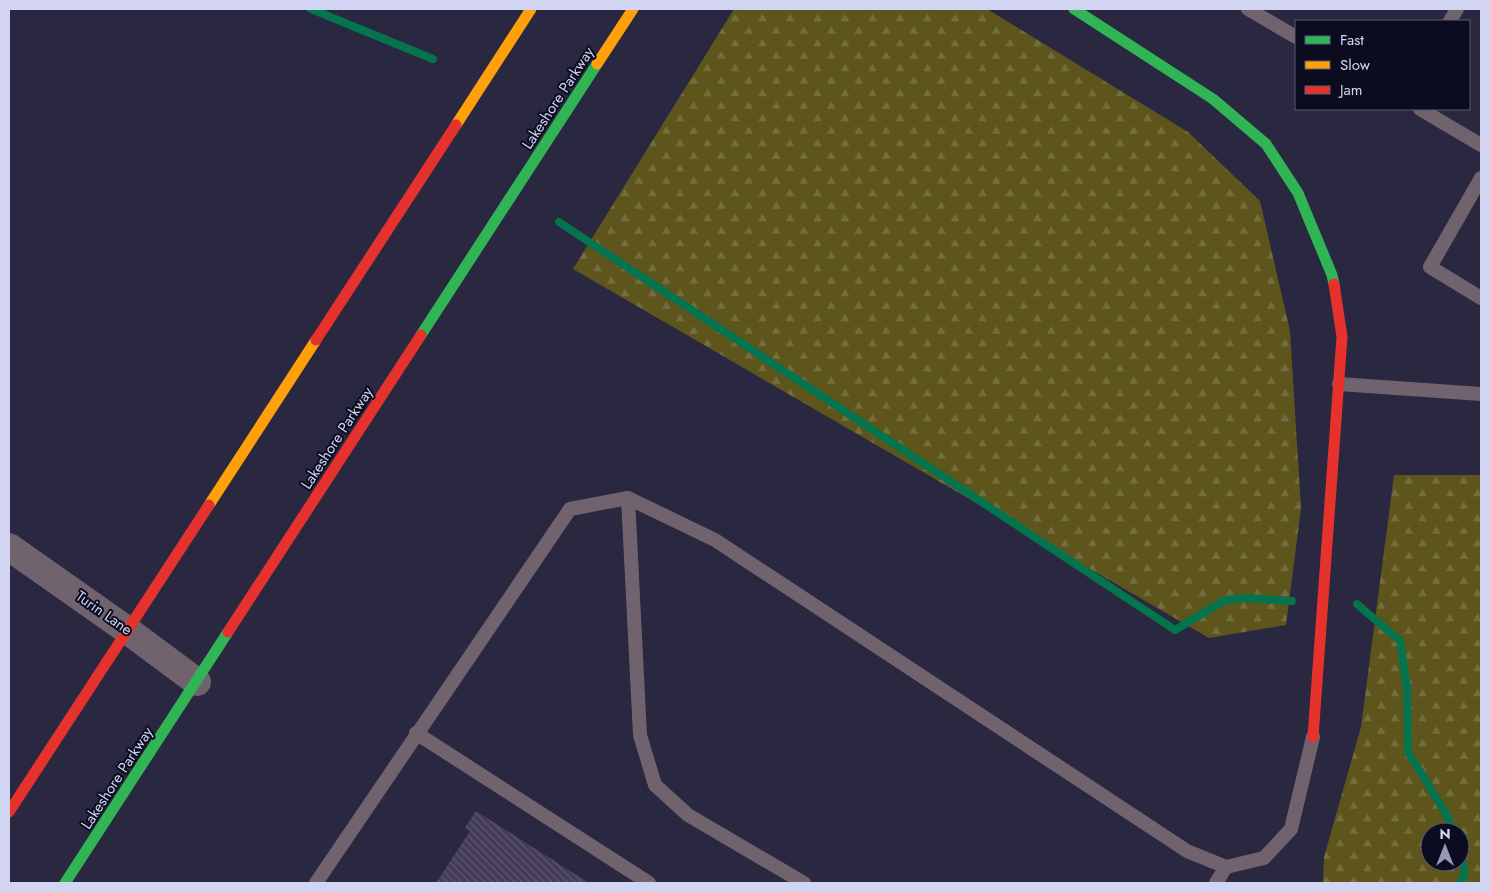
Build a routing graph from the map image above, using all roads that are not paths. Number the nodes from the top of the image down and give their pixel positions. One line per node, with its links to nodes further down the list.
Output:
1 (532, 9): 16 (main road)
2 (634, 9): 17 (main road, Lakeshore Parkway)
3 (1075, 9): 12 (main road)
4 (1248, 9): 7 (lane)
5 (1457, 9): 6 (lane)
6 (1451, 20)
7 (1295, 36)
8 (1422, 110): 9 (lane)
9 (1481, 145)
10 (1481, 178): 11 (lane)
11 (1481, 298)
12 (1339, 384): 13 (lane); 19 (main road)
13 (1481, 394)
14 (628, 498): 18 (lane); 21 (lane); 25 (lane)
15 (9, 547): 16 (street, Turin Lane)
16 (127, 630): 17 (street, Turin Lane); 20 (main road)
17 (197, 682): 22 (main road, Lakeshore Parkway)
18 (416, 734): 23 (lane); 24 (lane)
19 (1313, 737): 21 (lane)
20 (9, 812)
21 (1226, 867): 26 (lane)
22 (66, 883)
23 (316, 883)
24 (649, 883)
25 (804, 883)
26 (1216, 883)

